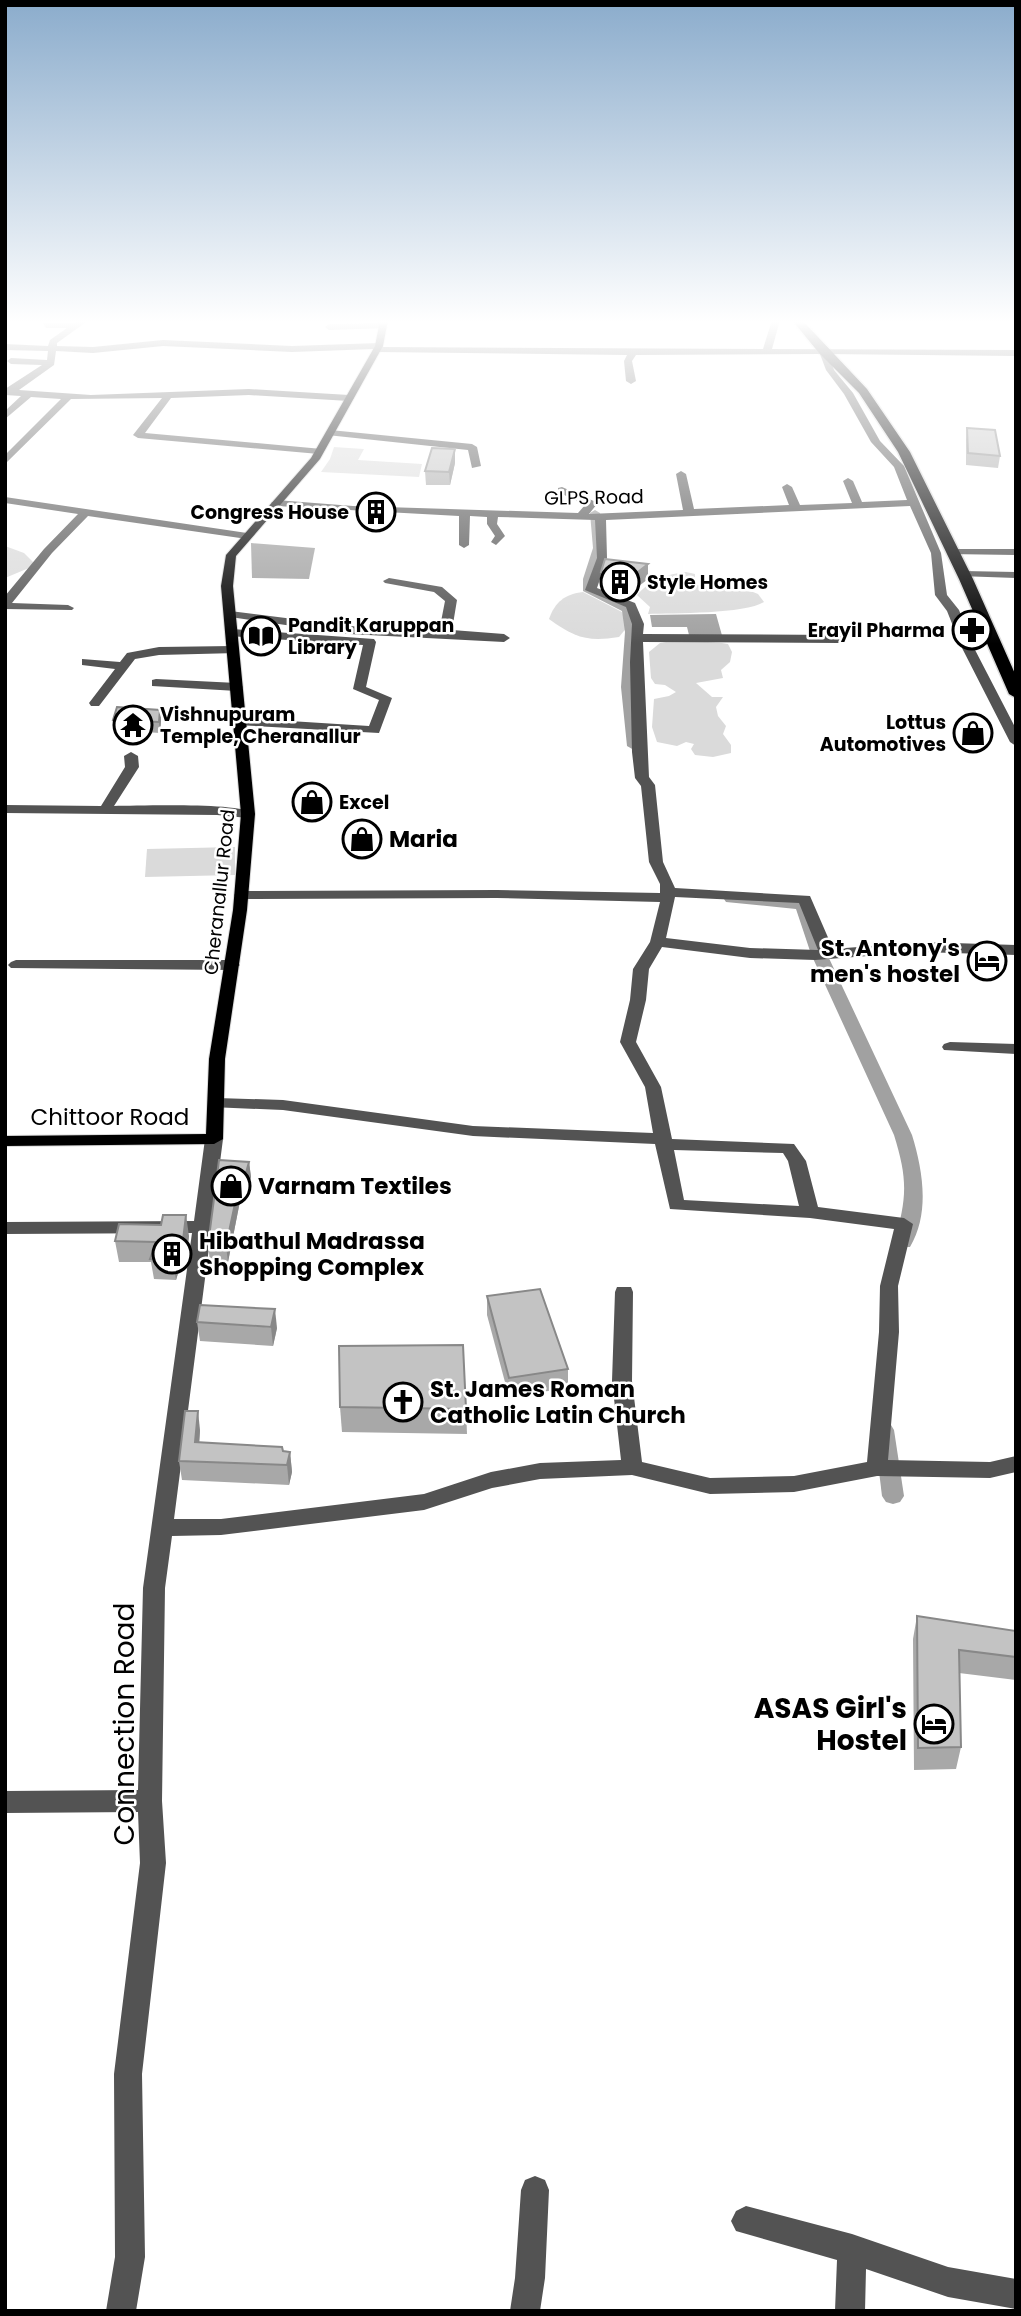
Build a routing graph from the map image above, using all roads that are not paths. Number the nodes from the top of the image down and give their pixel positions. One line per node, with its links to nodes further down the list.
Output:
1 (37, 428): 8 (street)
2 (143, 428): 7 (street)
3 (333, 428): 6 (main road, Cheranallur Road)
4 (868, 428): 16 (street)
5 (888, 428): 28 (highway)
6 (330, 433): 7 (main road, Cheranallur Road); 9 (street)
7 (319, 451): 15 (main road, Cheranallur Road)
8 (5, 461)
9 (476, 466)
10 (681, 474): 20 (street)
11 (848, 481): 17 (street)
12 (788, 487): 18 (street)
13 (562, 491): 23 (street)
14 (5, 500): 19 (street)
15 (276, 503): 21 (street, GLPS Road); 25 (main road, Cheranallur Road)
16 (912, 503): 17 (street, GLPS Road); 52 (street)
17 (858, 505): 18 (street, GLPS Road)
18 (800, 508): 20 (street, GLPS Road); 24 (street)
19 (86, 512): 25 (street); 33 (street)
20 (689, 512): 23 (street, GLPS Road)
21 (464, 513): 22 (street, GLPS Road); 27 (street)
22 (493, 514): 23 (street, GLPS Road); 26 (street)
23 (593, 517): 39 (street)
24 (813, 521)
25 (247, 536): 35 (main road, Cheranallur Road)
26 (496, 542)
27 (464, 545)
28 (952, 552): 29 (street); 30 (highway)
29 (1016, 552)
30 (963, 574): 31 (street); 45 (highway)
31 (1016, 575)
32 (389, 581): 37 (street)
33 (5, 605): 34 (street)
34 (68, 608)
35 (230, 614): 36 (main road, Cheranallur Road); 37 (street)
36 (232, 633): 41 (street); 43 (main road, Cheranallur Road)
37 (444, 633): 38 (street)
38 (504, 638)
39 (638, 638): 40 (street); 58 (street)
40 (839, 639)
41 (370, 642): 42 (street); 51 (street)
42 (424, 645)
43 (233, 650): 46 (street); 48 (main road, Cheranallur Road)
44 (86, 662): 46 (street)
45 (1009, 663): 49 (highway)
46 (121, 666): 50 (street)
47 (156, 683): 48 (street)
48 (237, 687): 51 (main road, Cheranallur Road)
49 (1016, 694)
50 (95, 703)
51 (241, 722): 56 (main road, Cheranallur Road)
52 (1016, 742)
53 (131, 756): 55 (street)
54 (5, 808): 55 (street)
55 (105, 810): 56 (street)
56 (248, 814): 57 (main road, Cheranallur Road)
57 (242, 895): 58 (street); 63 (main road, Cheranallur Road)
58 (668, 895): 59 (street); 61 (street)
59 (658, 942): 61 (street); 69 (street)
60 (1016, 950): 61 (street)
61 (823, 955)
62 (16, 965): 63 (street)
63 (232, 965): 66 (main road, Cheranallur Road)
64 (950, 1047): 65 (street)
65 (1016, 1049)
66 (217, 1103): 67 (main road, Cheranallur Road); 69 (street)
67 (214, 1139): 68 (main road, Chittoor Road); 71 (street, Connection Road)
68 (5, 1141)
69 (664, 1142): 70 (street); 70 (street)
70 (810, 1213): 76 (street)
71 (202, 1227): 72 (street); 77 (street, Connection Road)
72 (5, 1228)
73 (624, 1292): 75 (street)
74 (1016, 1464): 76 (street)
75 (632, 1467): 76 (street); 77 (street)
76 (887, 1468)
77 (162, 1528): 78 (street, Connection Road)
78 (149, 1801): 79 (street); 84 (street, Connection Road)
79 (5, 1802)
80 (535, 2190): 85 (street)
81 (746, 2221): 82 (street)
82 (852, 2249): 83 (street); 86 (street)
83 (1016, 2294)
84 (121, 2311)
85 (525, 2311)
86 (850, 2311)

